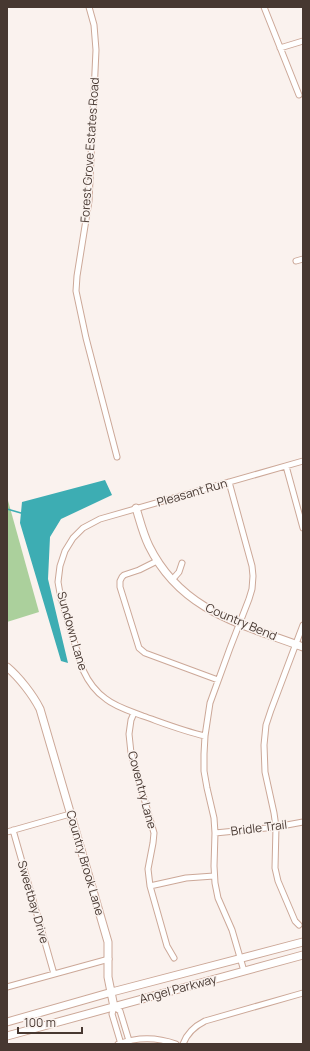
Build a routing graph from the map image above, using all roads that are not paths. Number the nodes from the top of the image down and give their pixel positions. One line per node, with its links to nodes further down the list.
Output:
1 (90, 7): 8 (street, Forest Grove Estates Road)
2 (264, 7): 4 (street)
3 (303, 41): 4 (street)
4 (280, 48): 5 (street)
5 (299, 95)
6 (303, 259): 7 (street)
7 (296, 261)
8 (117, 457)
9 (303, 461): 10 (street, Pleasant Run)
10 (286, 466): 11 (street, Pleasant Run); 14 (street)
11 (228, 482): 12 (street, Pleasant Run); 18 (street)
12 (136, 508): 13 (street, Pleasant Run); 15 (main road, Country Bend)
13 (84, 528): 23 (street, Sundown Lane)
14 (303, 528)
15 (157, 561): 17 (main road, Country Bend); 22 (street)
16 (182, 562): 17 (street)
17 (172, 580): 18 (main road, Country Bend)
18 (240, 623): 20 (main road, Country Bend); 22 (street)
19 (303, 625): 20 (street)
20 (299, 645): 27 (street)
21 (7, 667): 25 (main road, Country Brook Lane)
22 (218, 680): 24 (street)
23 (134, 713): 24 (street, Sundown Lane); 31 (street, Coventry Lane)
24 (205, 736): 29 (street)
25 (70, 814): 28 (street); 36 (main road, Country Brook Lane)
26 (303, 822): 27 (street, Bridle Trail)
27 (276, 827): 29 (street, Bridle Trail); 32 (street)
28 (10, 831): 39 (street, Sweetbay Drive)
29 (215, 833): 30 (street)
30 (214, 876): 31 (street); 37 (street)
31 (150, 886): 35 (street, Coventry Lane)
32 (300, 925)
33 (303, 942): 37 (main road, Angel Parkway)
34 (303, 955): 38 (main road, Angel Parkway)
35 (174, 958)
36 (109, 959): 39 (street); 41 (main road, Country Brook Lane)
37 (241, 959): 38 (street); 41 (main road, Angel Parkway)
38 (244, 971): 43 (main road, Angel Parkway)
39 (54, 974): 40 (street)
40 (7, 987)
41 (112, 992): 43 (main road, Country Brook Lane); 44 (main road, Angel Parkway)
42 (303, 993): 49 (street)
43 (114, 1007): 45 (main road, Angel Parkway); 46 (street, Country Brook Lane); 47 (street, Country Brook Lane)
44 (7, 1022)
45 (7, 1036)
46 (129, 1042): 47 (street); 48 (street)
47 (120, 1044)
48 (176, 1044)
49 (183, 1044)

